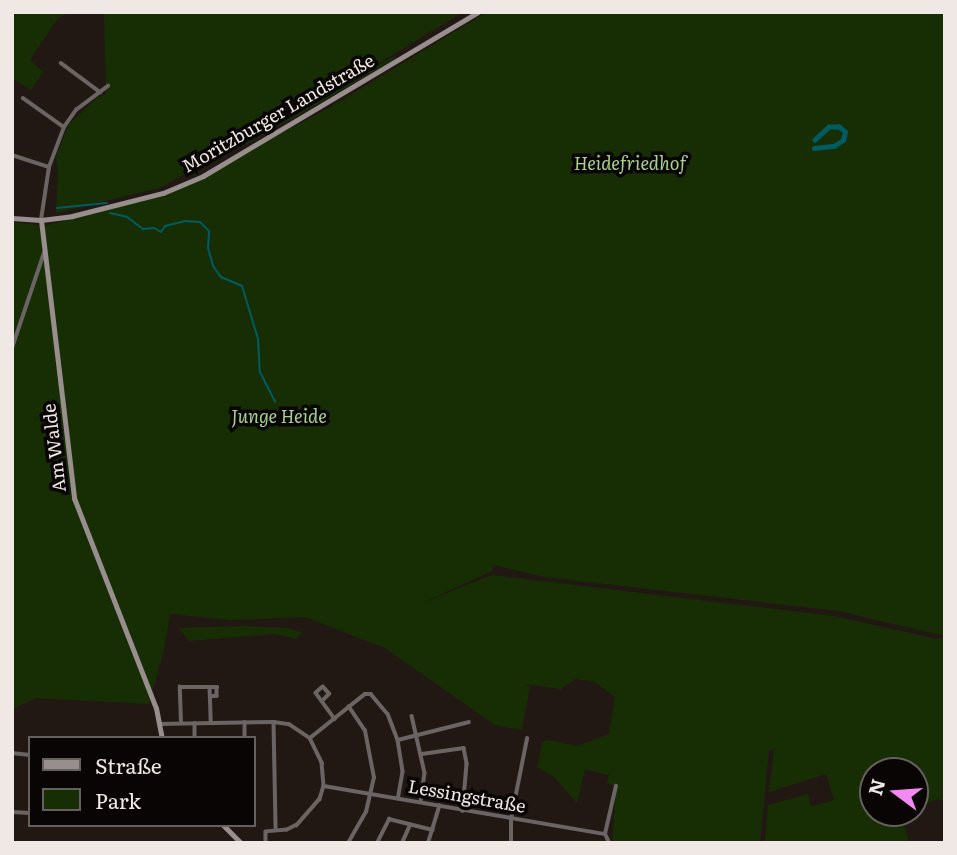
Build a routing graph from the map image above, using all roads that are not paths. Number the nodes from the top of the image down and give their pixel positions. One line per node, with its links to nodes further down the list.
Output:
1 (478, 12): 10 (street, Moritzburger Landstraße)
2 (61, 63): 4 (street)
3 (108, 86): 4 (street)
4 (100, 92): 6 (street)
5 (23, 98): 6 (street)
6 (64, 127): 8 (street)
7 (12, 155): 8 (street)
8 (49, 167): 10 (street)
9 (12, 218): 10 (street, Moritzburger Landstraße)
10 (41, 220): 11 (street, Am Walde)
11 (44, 253): 12 (street); 23 (street, Am Walde)
12 (12, 348)
13 (322, 701): 16 (street)
14 (349, 708): 16 (street); 30 (street); 34 (street)
15 (412, 716): 24 (street)
16 (335, 719): 28 (street)
17 (244, 722): 18 (street); 22 (street); 27 (street)
18 (274, 722): 28 (street); 42 (street)
19 (469, 722): 24 (street)
20 (181, 723): 21 (street); 22 (street); 23 (street)
21 (195, 723): 22 (street); 26 (street)
22 (211, 723)
23 (159, 724): 25 (street, Am Walde)
24 (418, 735): 30 (street); 31 (street)
25 (162, 736)
26 (195, 736)
27 (245, 736)
28 (310, 738): 32 (street)
29 (527, 739): 39 (street)
30 (398, 740): 35 (street)
31 (422, 754): 36 (street); 38 (street)
32 (324, 786): 34 (street, Lessingstraße); 42 (street)
33 (616, 786): 44 (street)
34 (372, 794): 35 (street, Lessingstraße); 47 (street)
35 (398, 799): 36 (street, Lessingstraße)
36 (421, 802): 37 (street, Lessingstraße)
37 (439, 806): 38 (street, Lessingstraße); 43 (street)
38 (463, 811): 39 (street, Lessingstraße)
39 (511, 819): 44 (street, Lessingstraße); 51 (street)
40 (410, 825): 43 (street); 48 (street); 49 (street)
41 (225, 827): 45 (street)
42 (276, 830): 46 (street)
43 (433, 830): 50 (street)
44 (605, 834): 52 (street)
45 (242, 843)
46 (267, 843)
47 (348, 843)
48 (377, 843)
49 (402, 843)
50 (428, 843)
51 (511, 843)
52 (609, 843)

